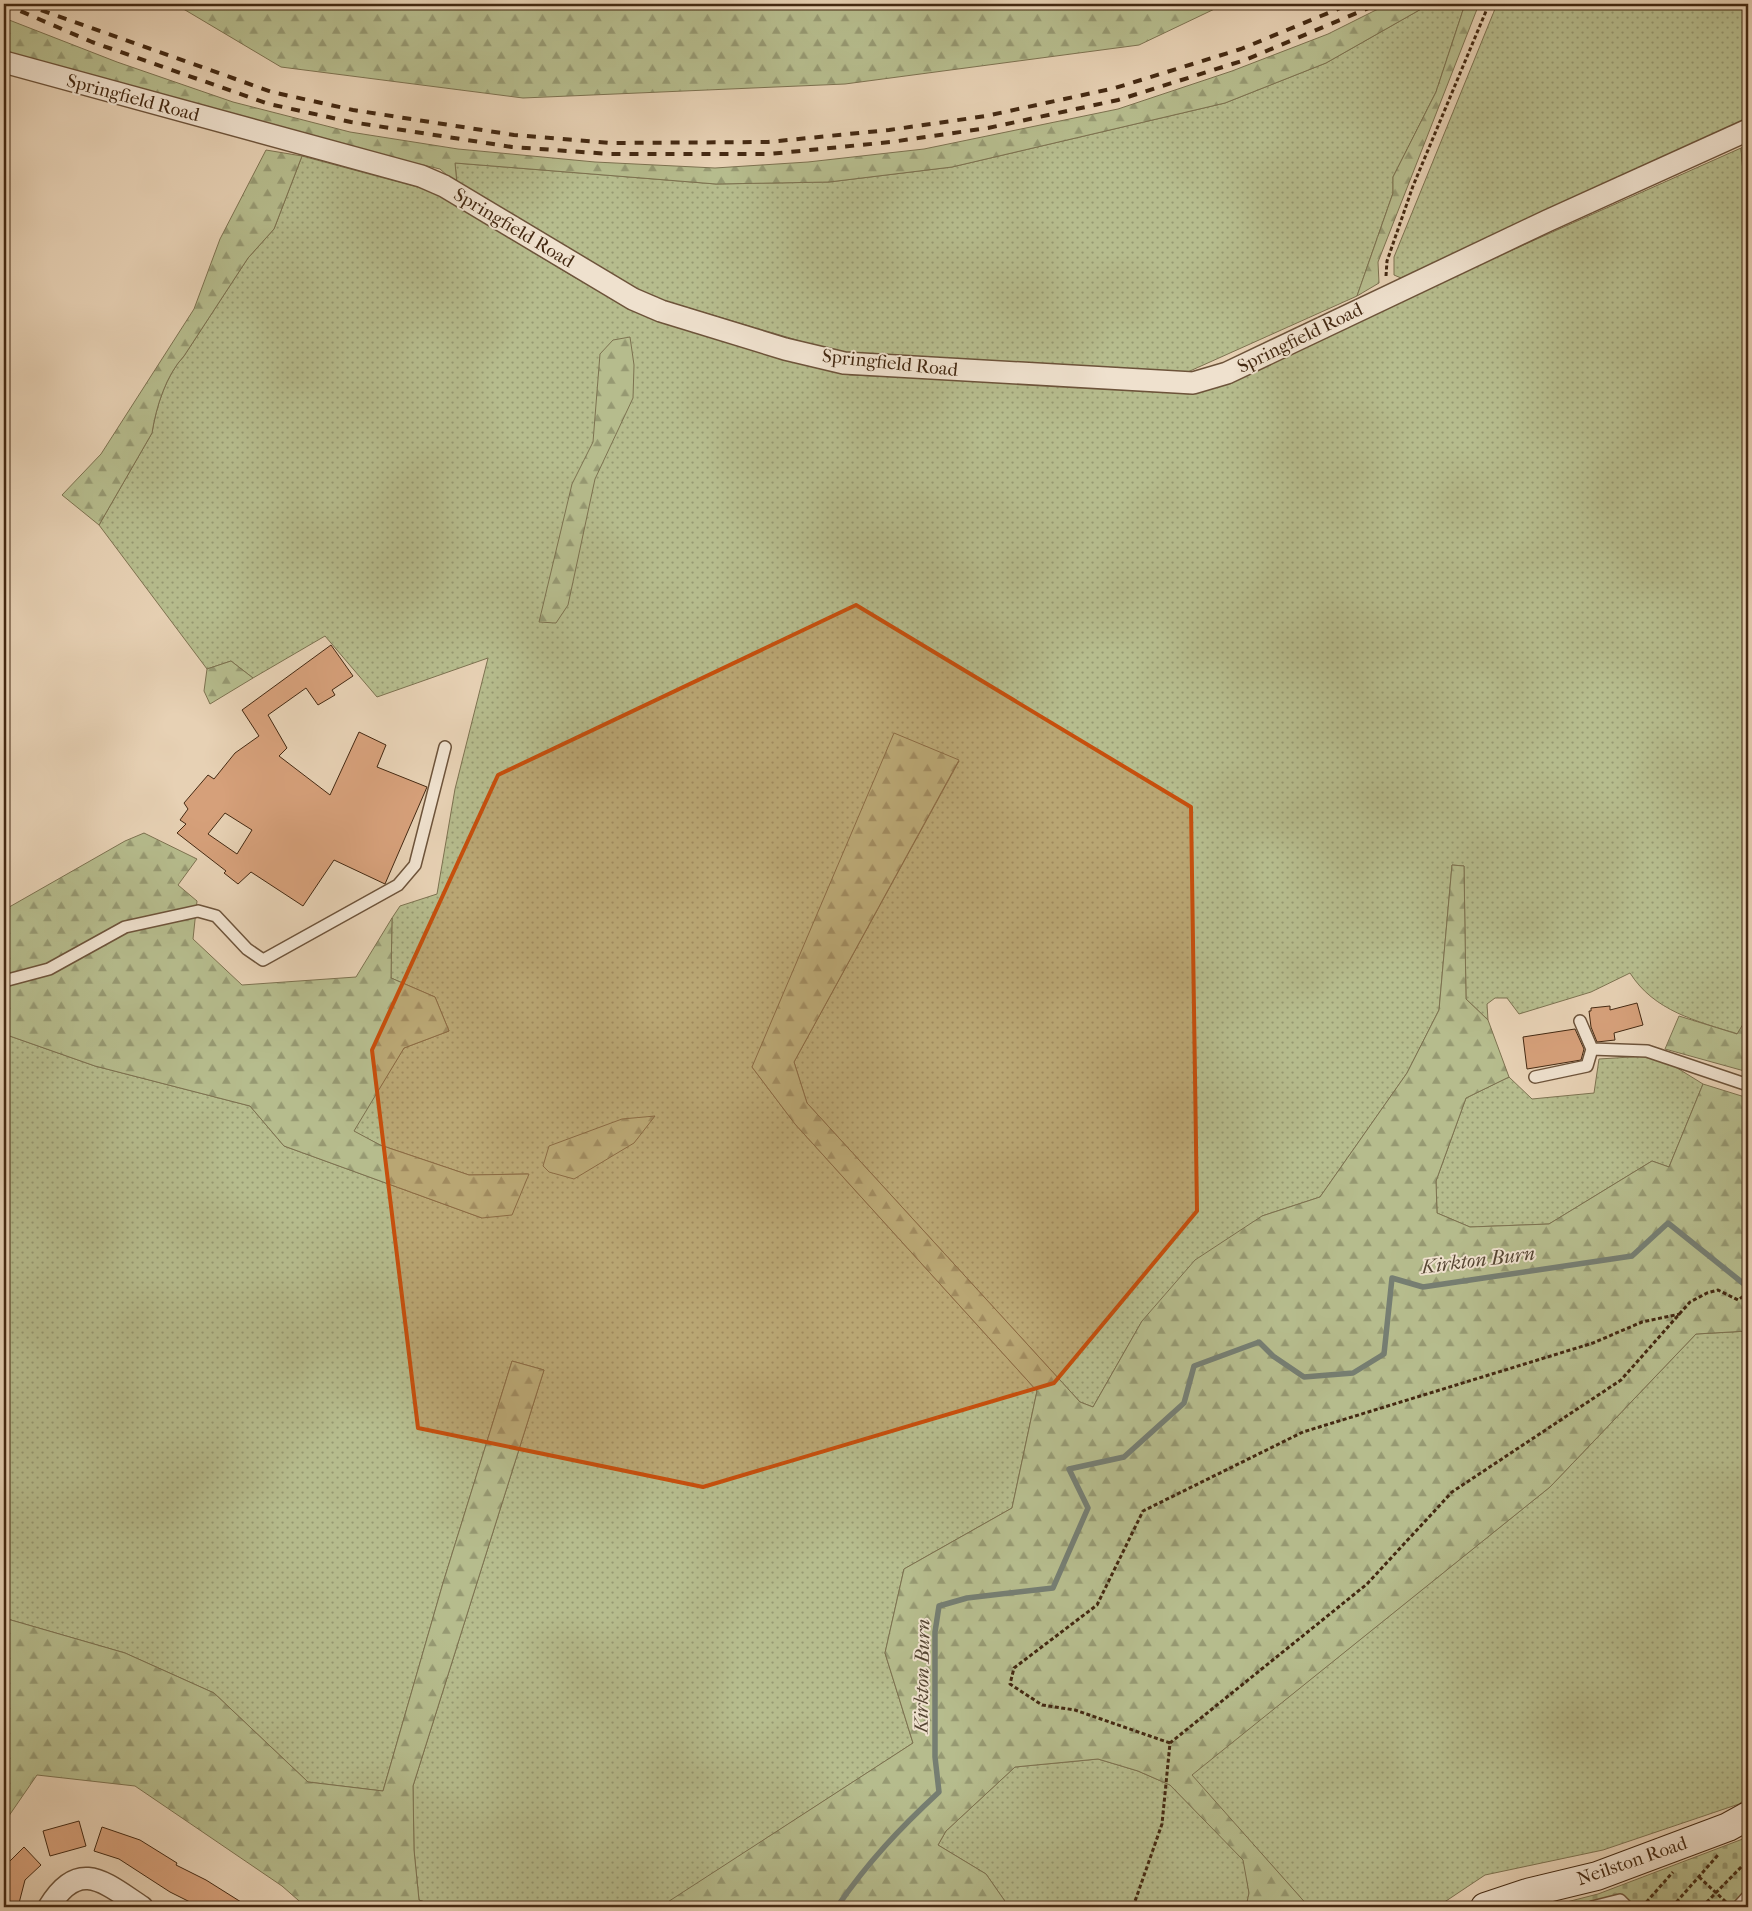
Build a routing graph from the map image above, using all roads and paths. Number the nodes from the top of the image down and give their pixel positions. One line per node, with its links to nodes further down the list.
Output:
1 (1489, 4): 4 (path)
2 (4, 62): 4 (street, Springfield Road)
3 (1748, 130): 4 (street, Springfield Road)
4 (1386, 297)
5 (445, 747): 6 (lane)
6 (4, 981)
7 (1580, 1021): 8 (lane)
8 (1592, 1049): 9 (lane); 10 (lane)
9 (1535, 1077)
10 (1748, 1085)
11 (1748, 1293): 12 (path)
12 (1680, 1314): 13 (path); 13 (path)
13 (1170, 1743): 23 (path)
14 (1748, 1816): 24 (street, Neilston Road)
15 (1723, 1850): 18 (path)
16 (1748, 1860): 19 (path)
17 (1677, 1867): 27 (path)
18 (1698, 1877): 19 (path); 28 (path)
19 (1716, 1892): 29 (path); 30 (path)
20 (1748, 1896): 31 (lane)
21 (49, 1907): 22 (street)
22 (142, 1907)
23 (1133, 1907)
24 (1485, 1907)
25 (1592, 1907): 26 (lane)
26 (1627, 1907)
27 (1642, 1907)
28 (1672, 1907)
29 (1702, 1907)
30 (1732, 1907)
31 (1738, 1907)

